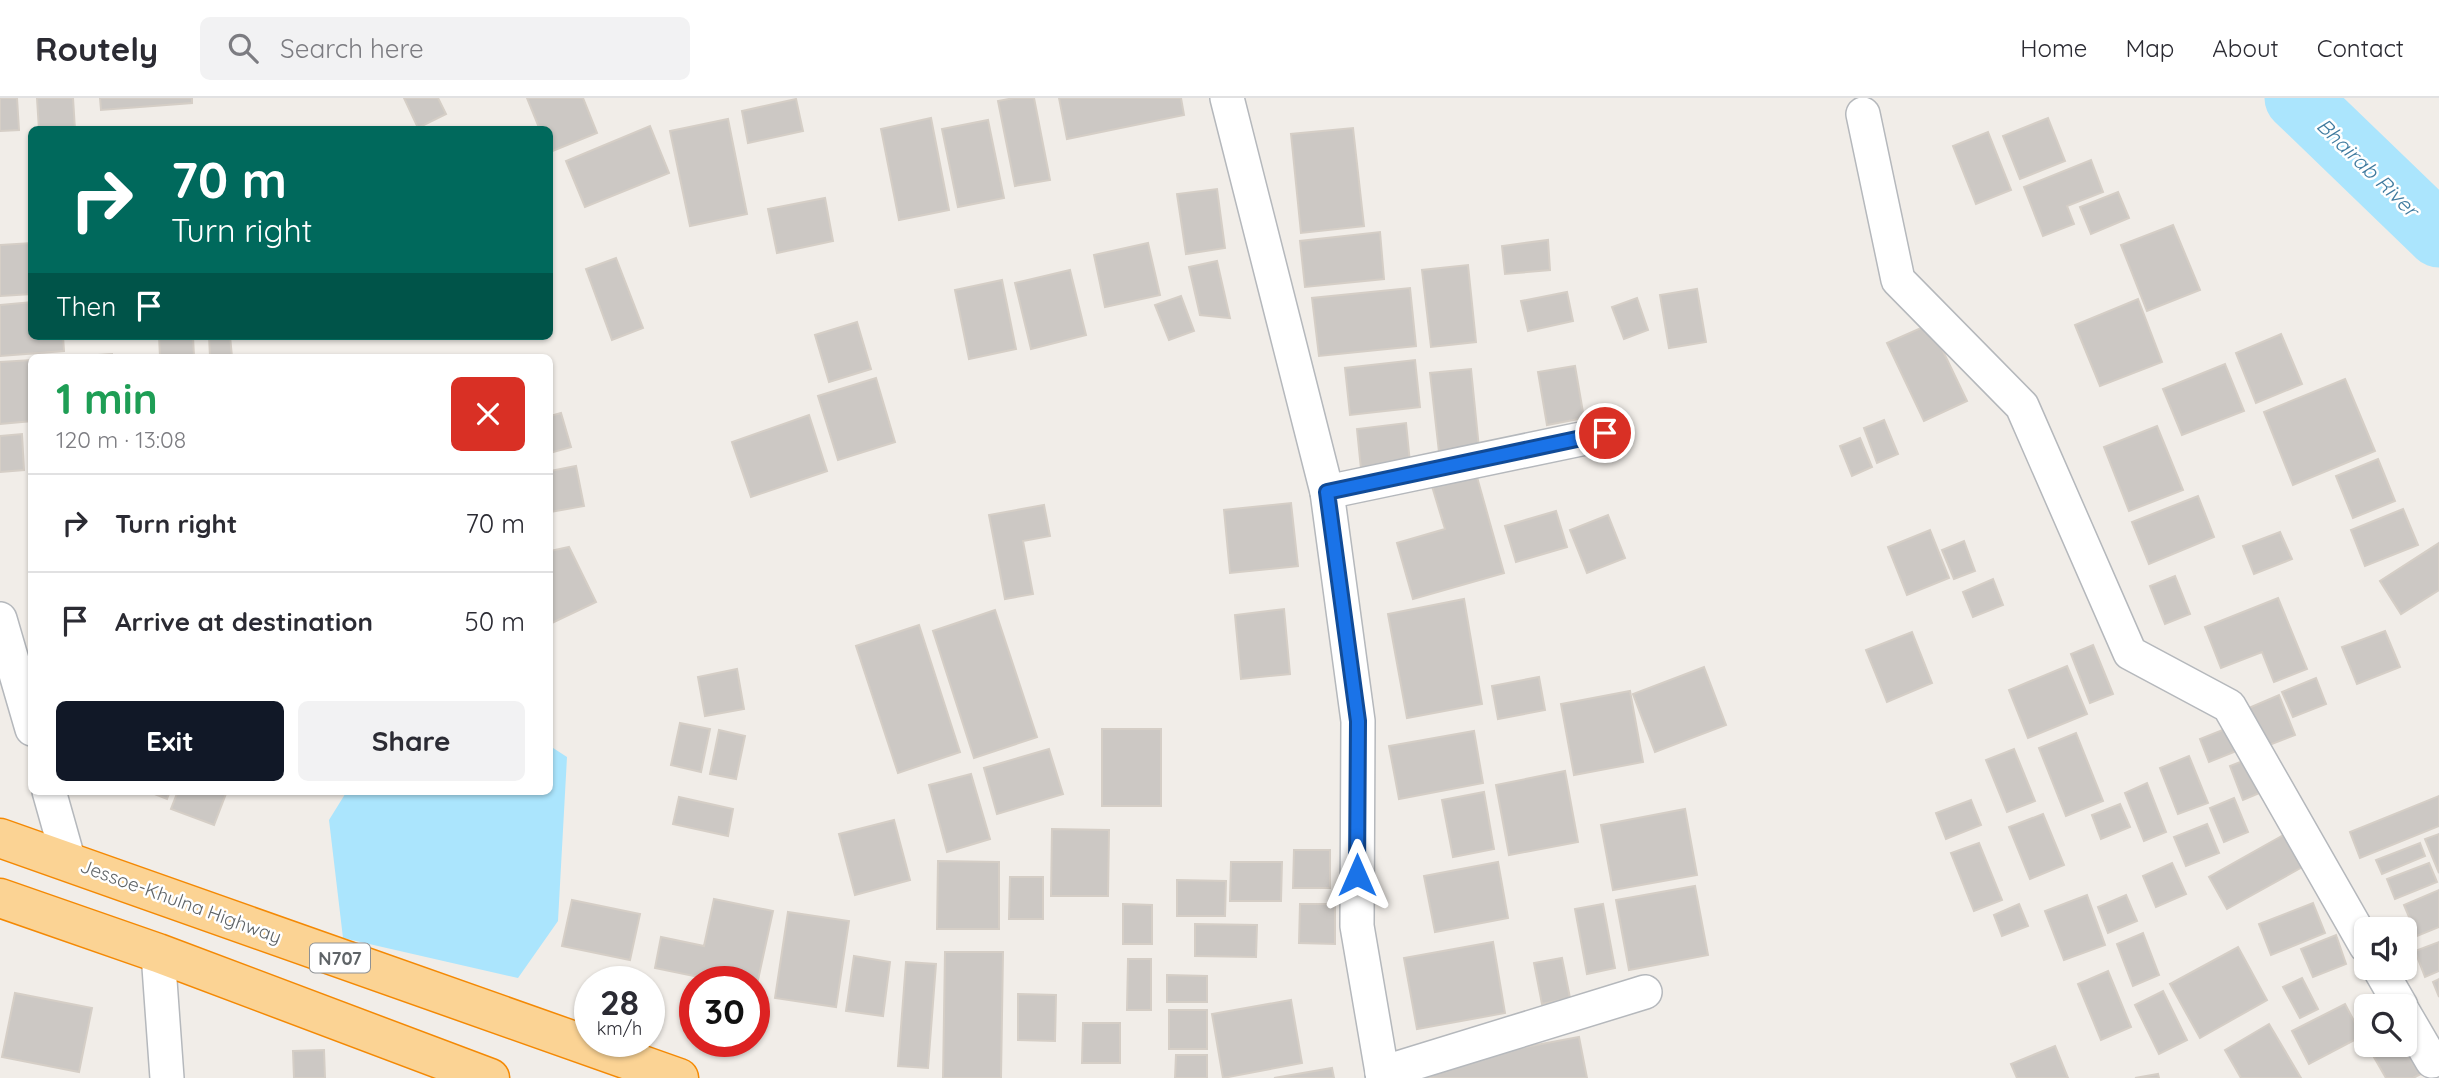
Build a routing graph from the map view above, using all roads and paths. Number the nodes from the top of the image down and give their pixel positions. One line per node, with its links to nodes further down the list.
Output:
1 (1227, 98): 4 (street)
2 (1863, 114): 11 (street)
3 (1605, 433): 4 (street)
4 (1327, 492): 16 (street)
5 (0, 619): 6 (street)
6 (28, 715)
7 (50, 795): 9 (street)
8 (0, 838): 9 (highway, Jessoe-Khulna Highway / N707)
9 (69, 862): 19 (highway, Jessoe-Khulna Highway / N707)
10 (0, 898): 12 (highway)
11 (2354, 925)
12 (158, 953): 17 (street); 18 (highway)
13 (1645, 992): 16 (street)
14 (2417, 1038): 15 (street)
15 (2435, 1072)
16 (1383, 1075)
17 (167, 1078)
18 (490, 1078)
19 (679, 1078)

